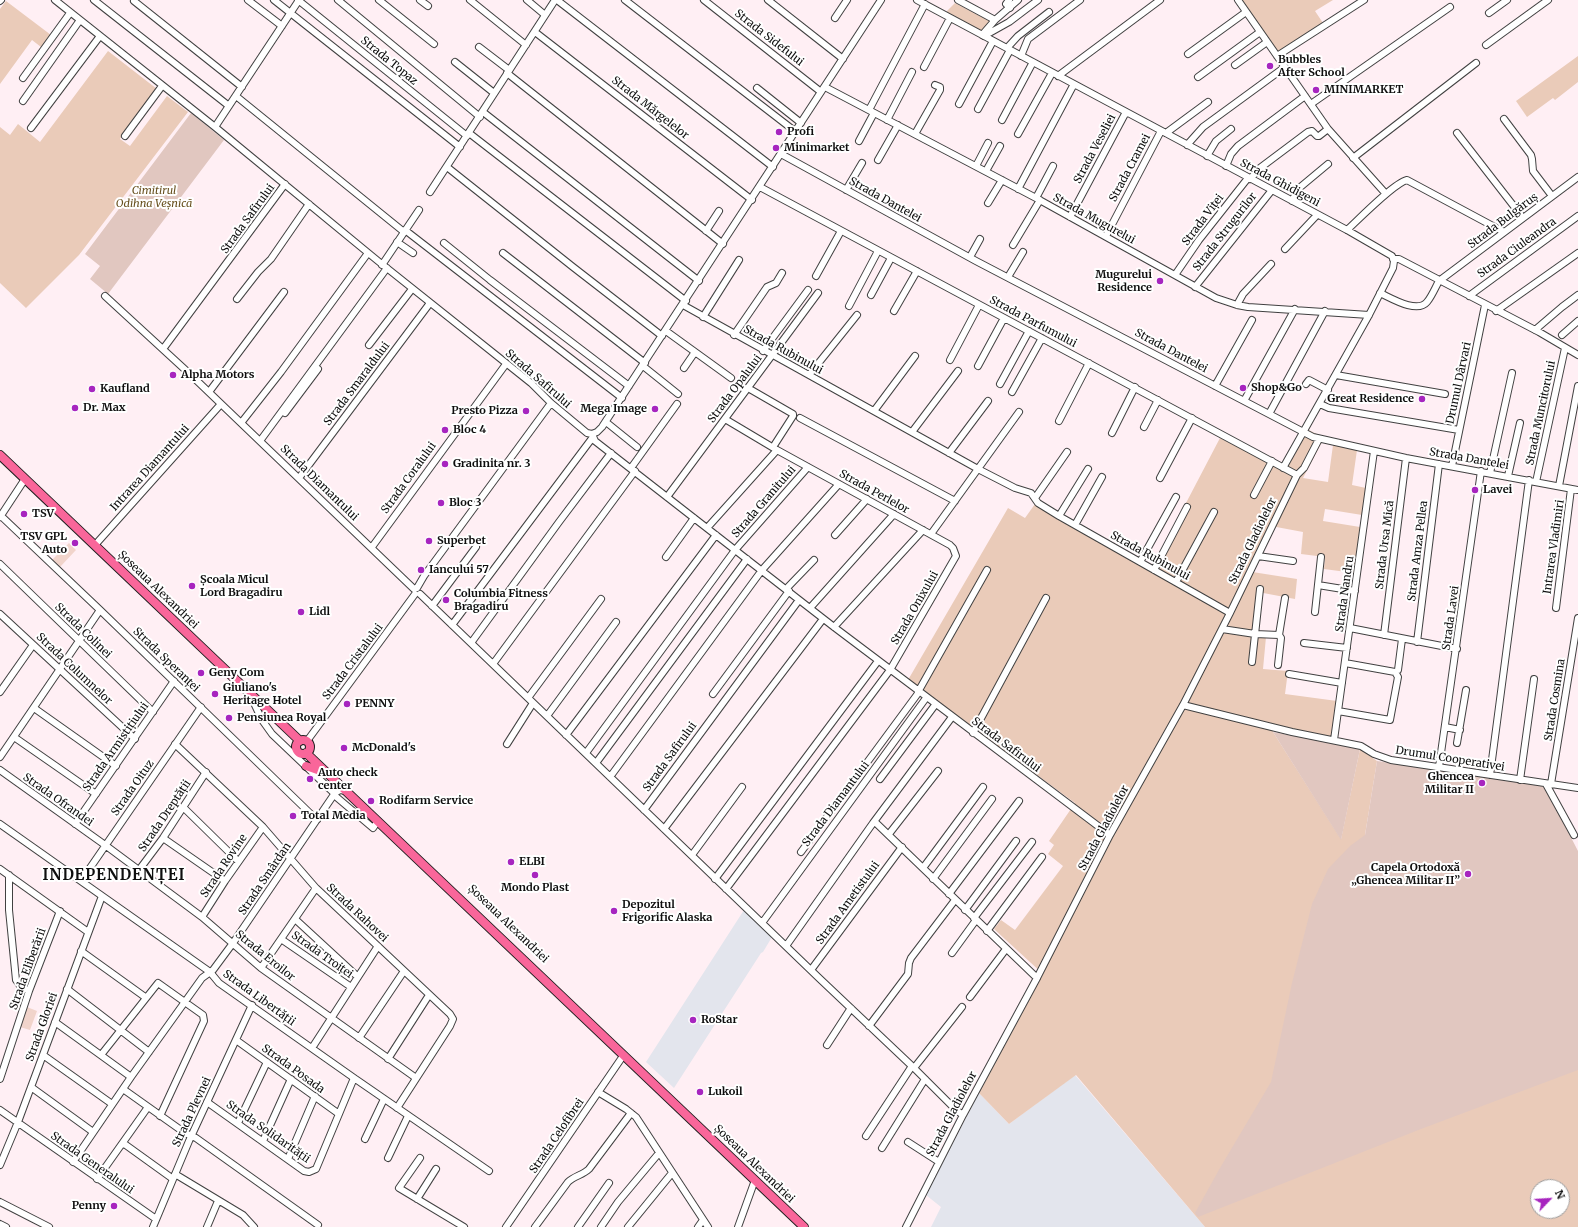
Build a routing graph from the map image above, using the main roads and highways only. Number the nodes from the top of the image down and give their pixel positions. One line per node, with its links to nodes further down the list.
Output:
1 (0, 455): 3 (main road, Șoseaua Alexandriei)
2 (0, 460): 3 (main road, Șoseaua Alexandriei)
3 (301, 742): 4 (main road); 4 (main road)
4 (308, 752): 6 (main road, Șoseaua Alexandriei); 7 (main road, Șoseaua Alexandriei)
5 (306, 766): 6 (main road)
6 (327, 773): 7 (main road, Șoseaua Alexandriei)
7 (689, 1116): 8 (main road, Șoseaua Alexandriei)
8 (804, 1227)

